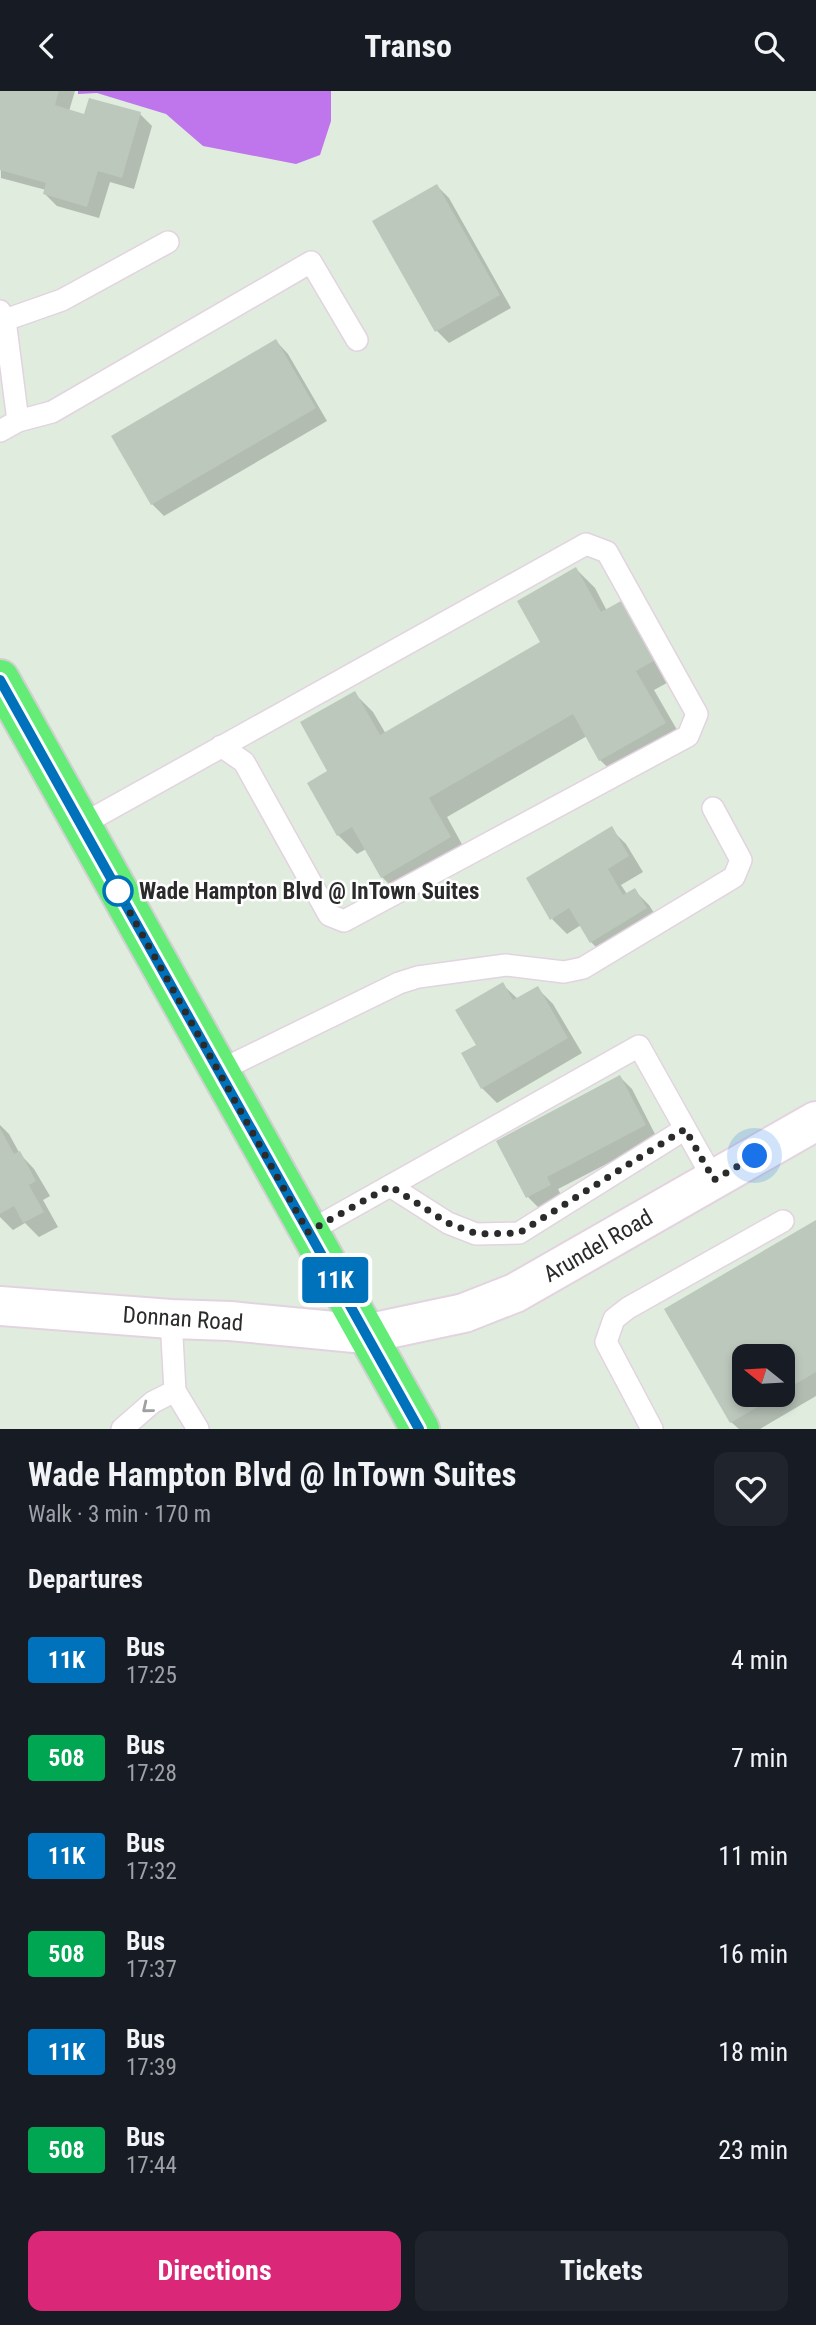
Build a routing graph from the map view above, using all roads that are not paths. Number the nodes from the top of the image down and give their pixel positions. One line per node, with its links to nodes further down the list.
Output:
1 (168, 242): 2 (lane)
2 (2, 316): 4 (lane)
3 (358, 339): 4 (lane)
4 (9, 426)
5 (0, 680): 8 (main road)
6 (221, 746): 6 (lane); 8 (lane)
7 (713, 808): 9 (lane)
8 (81, 825): 9 (main road)
9 (219, 1071): 15 (main road)
10 (816, 1121): 12 (street, Arundel Road)
11 (685, 1129): 12 (lane); 13 (lane); 13 (lane)
12 (714, 1180): 18 (street, Arundel Road)
13 (390, 1186): 15 (lane)
14 (783, 1221): 23 (lane)
15 (308, 1232): 18 (main road)
16 (0, 1306): 17 (street, Donnan Road)
17 (171, 1319): 18 (street, Donnan Road); 19 (lane)
18 (365, 1334): 22 (main road)
19 (175, 1391): 20 (lane, one-way to 20); 21 (lane)
20 (122, 1429)
21 (198, 1429)
22 (419, 1429)
23 (652, 1429)

